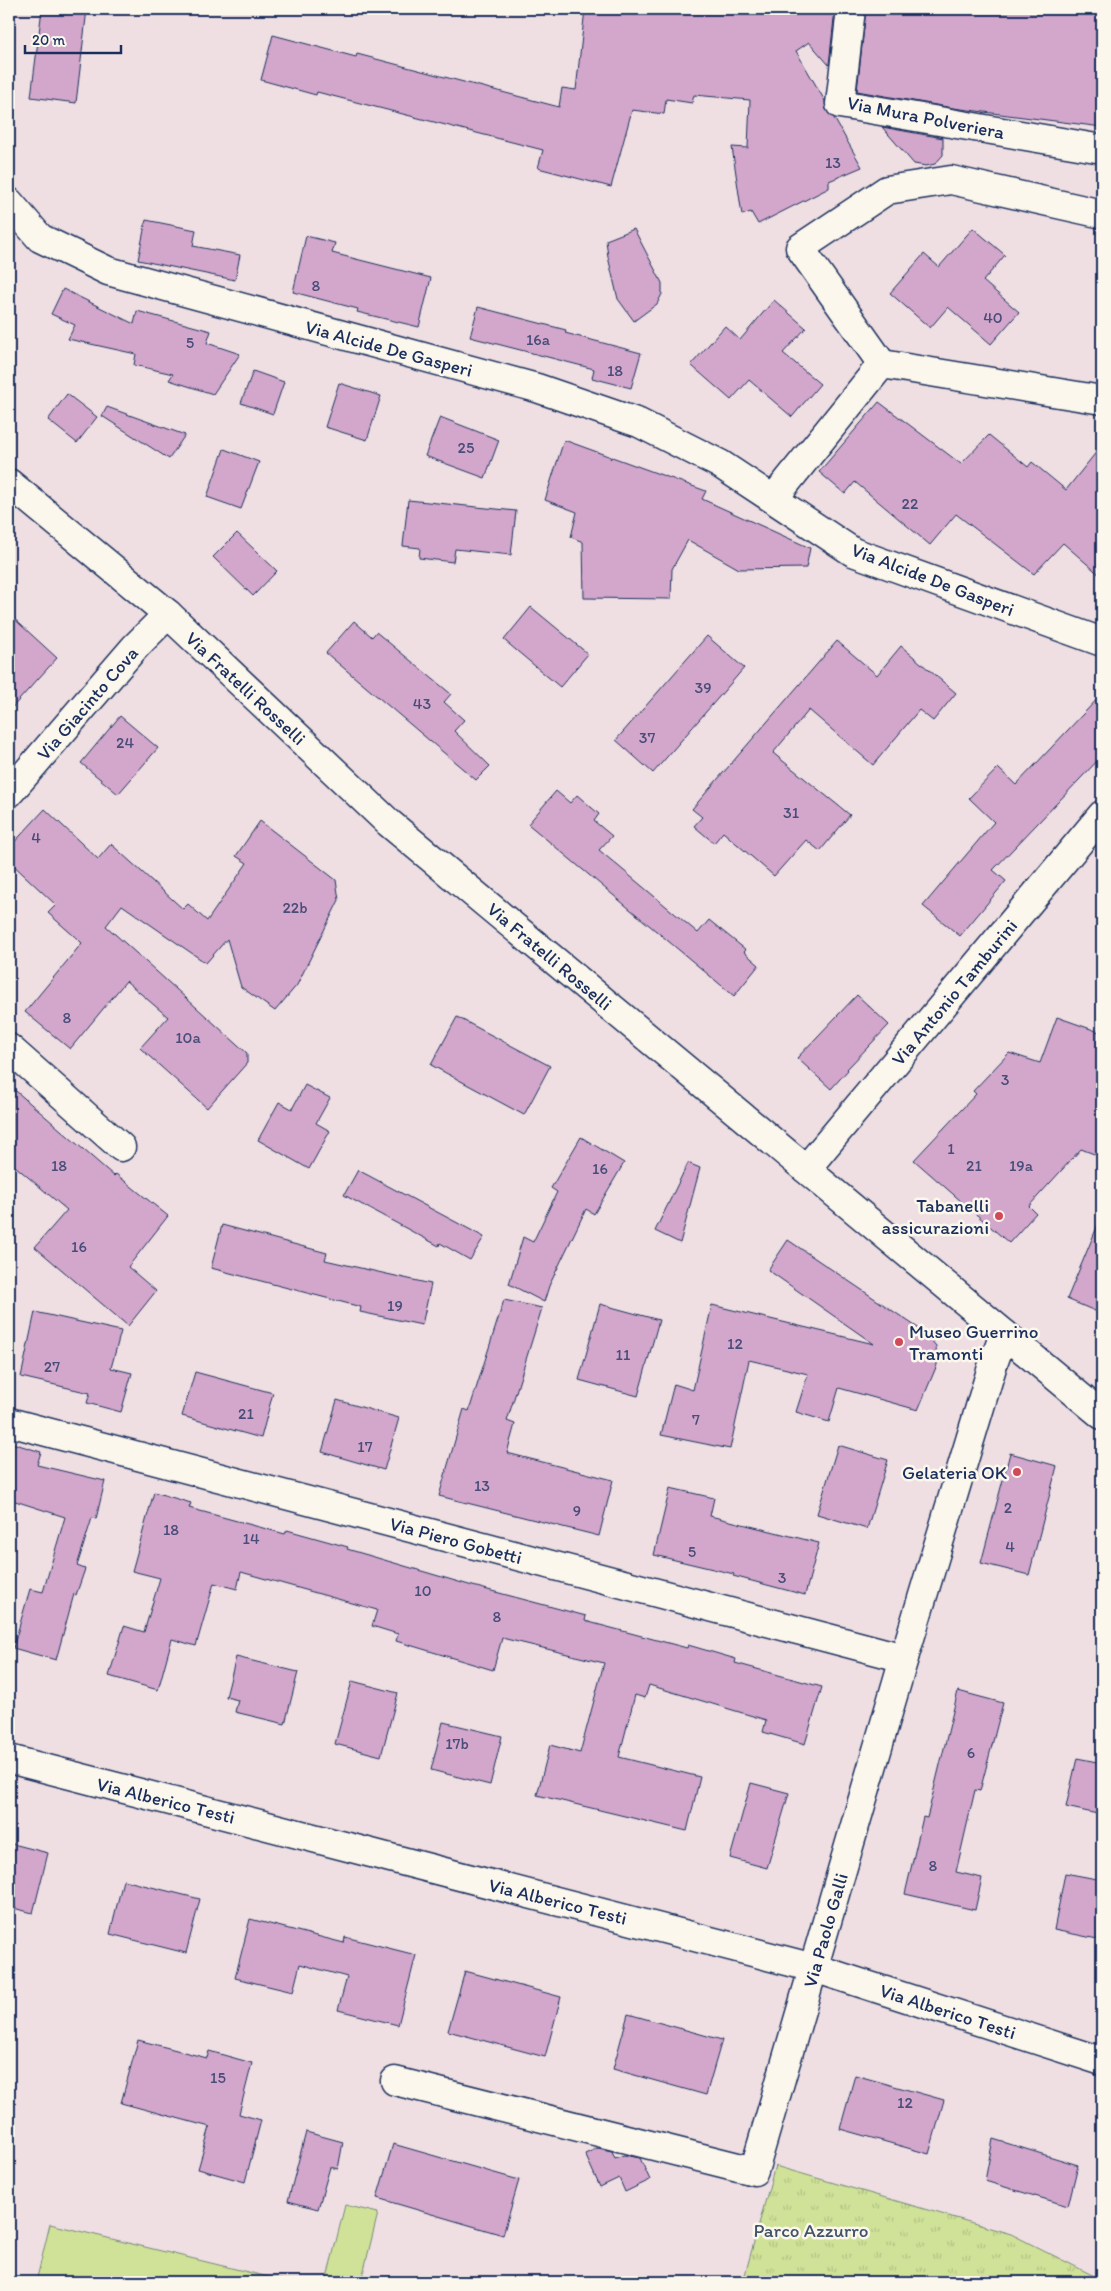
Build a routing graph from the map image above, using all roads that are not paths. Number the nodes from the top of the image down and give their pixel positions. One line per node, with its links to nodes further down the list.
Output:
1 (851, 9): 2 (street, Via Mura Polveriera)
2 (1102, 149)
3 (9, 202): 8 (street, Via Alcide De Gasperi)
4 (1102, 214): 5 (street)
5 (882, 364): 6 (street); 8 (street)
6 (1102, 400)
7 (9, 483): 9 (street, Via Fratelli Rosselli)
8 (774, 498): 10 (street, Via Alcide De Gasperi)
9 (168, 614): 11 (street, Via Giacinto Cova); 15 (street, Via Fratelli Rosselli)
10 (1102, 642)
11 (9, 793)
12 (1102, 815): 15 (street, Via Antonio Tamburini)
13 (9, 1048): 14 (street)
14 (121, 1147)
15 (806, 1169): 16 (street, Via Fratelli Rosselli)
16 (1004, 1334): 17 (street, Via Fratelli Rosselli); 19 (street, Via Paolo Galli)
17 (1102, 1415)
18 (9, 1422): 19 (street, Via Piero Gobetti)
19 (904, 1658): 21 (street, Via Paolo Galli)
20 (9, 1759): 21 (street, Via Alberico Testi)
21 (814, 1968): 22 (street, Via Alberico Testi); 23 (street, Via Paolo Galli)
22 (1102, 2061)
23 (395, 2081)

